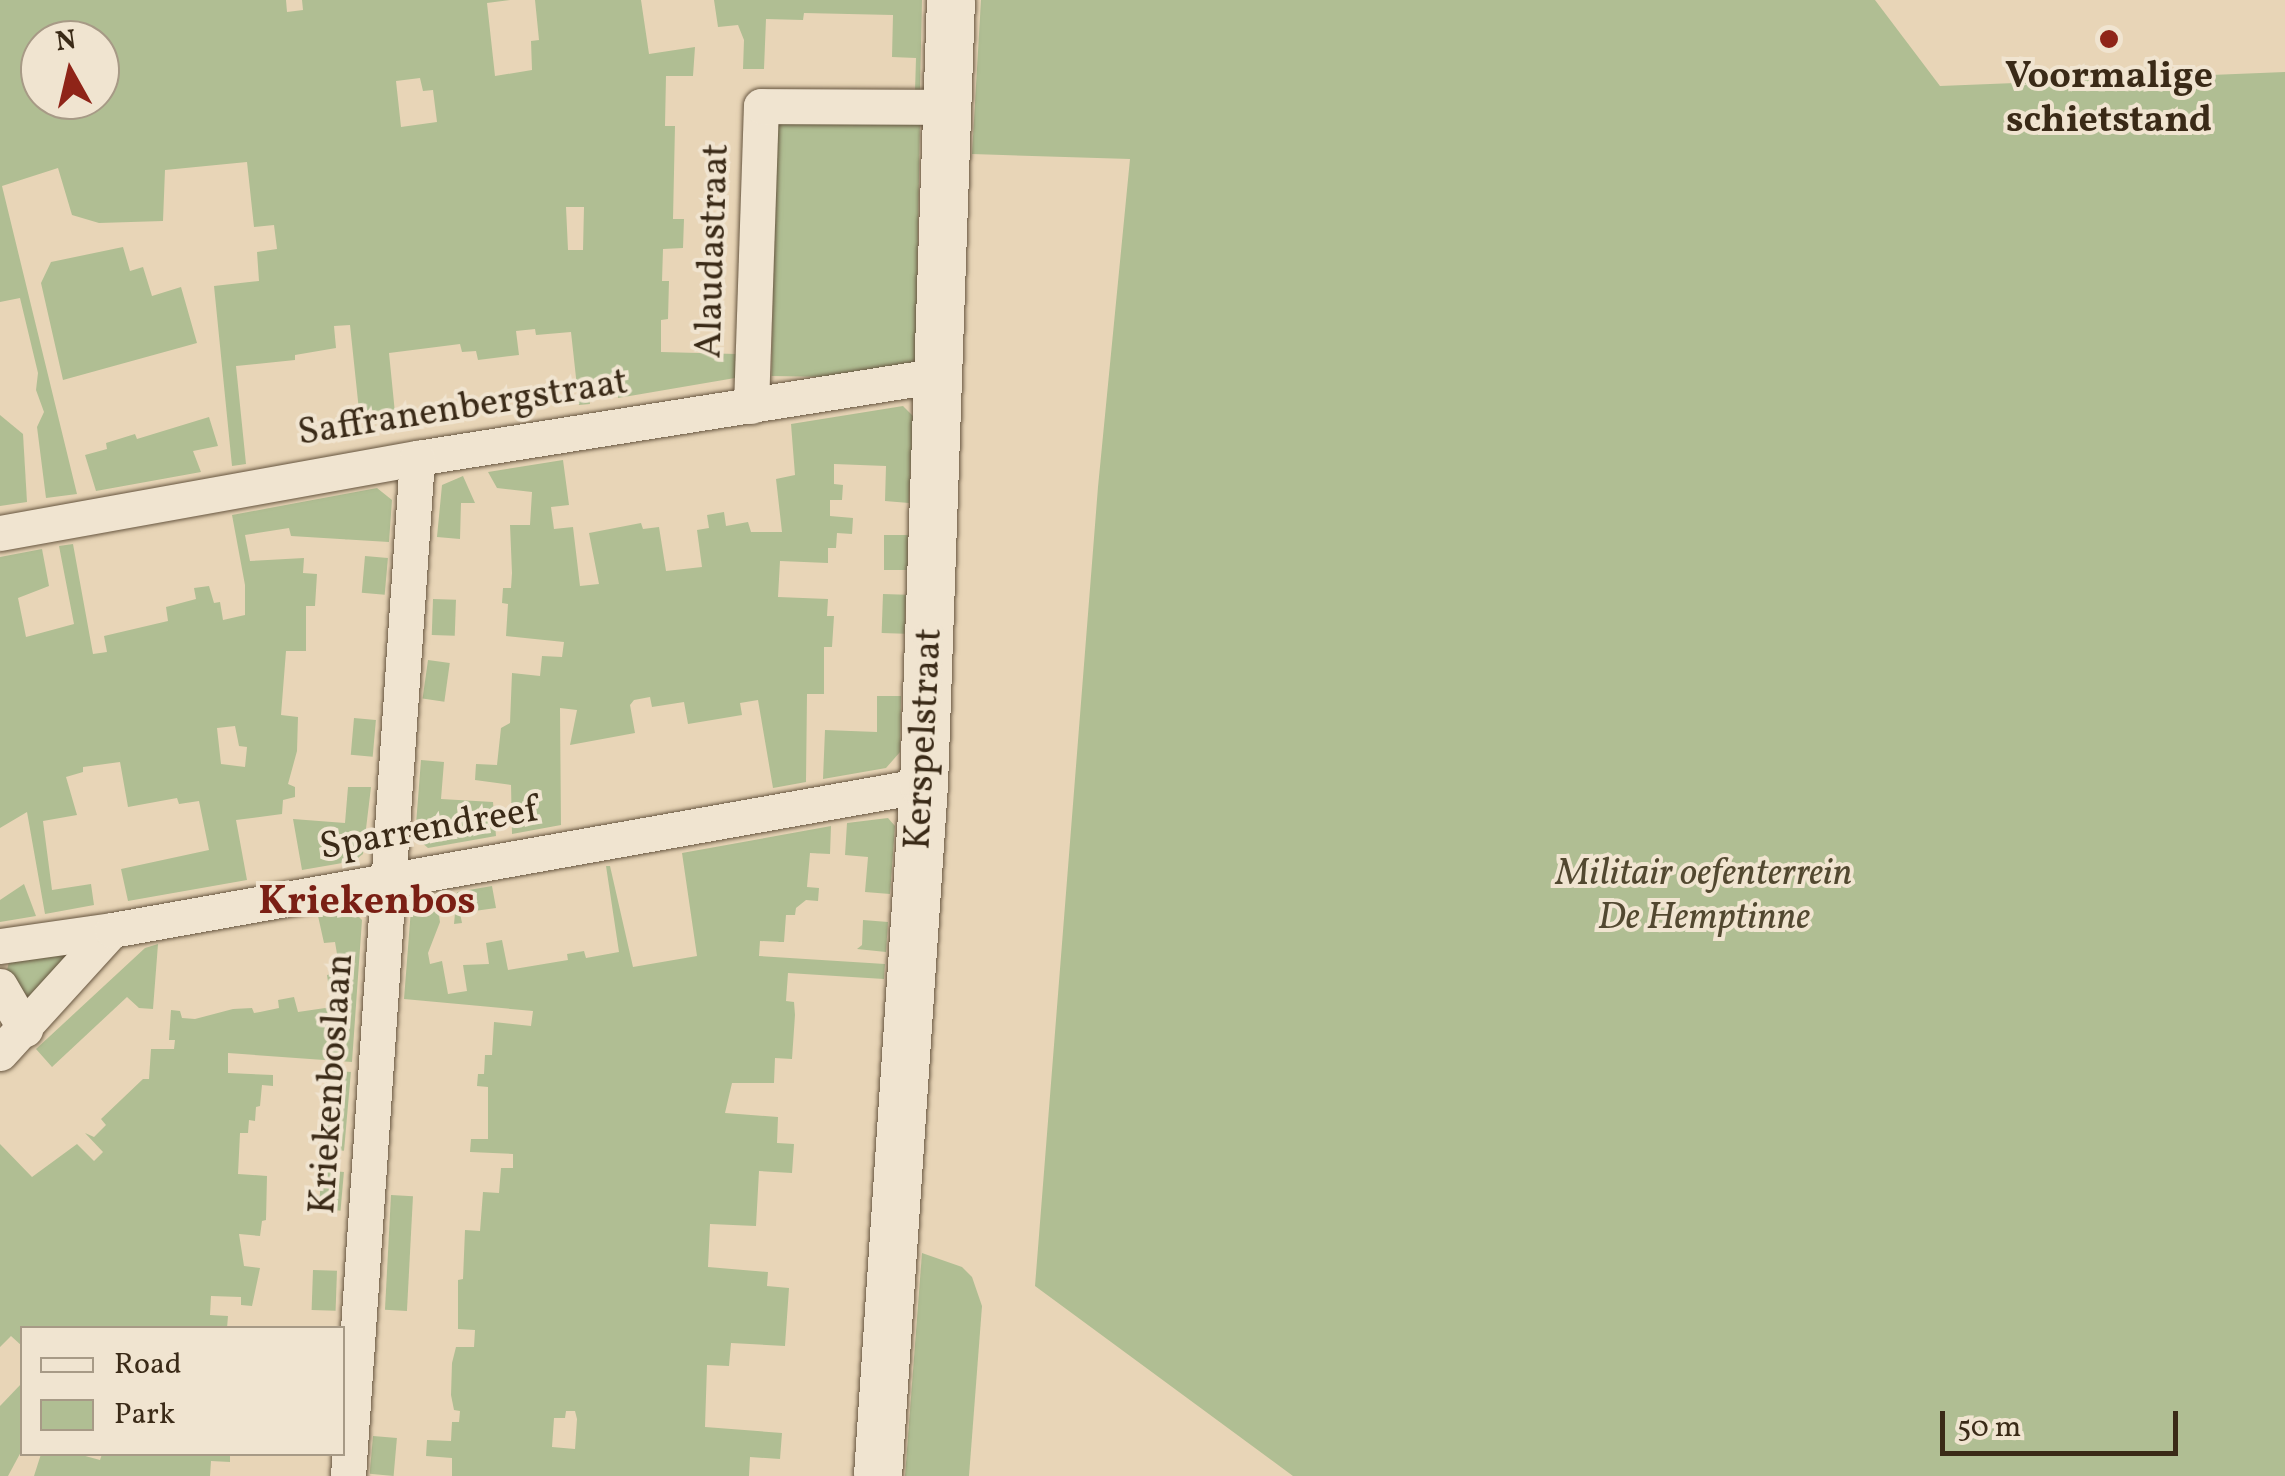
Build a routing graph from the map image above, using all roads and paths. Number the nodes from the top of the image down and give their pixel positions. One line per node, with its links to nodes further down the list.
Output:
1 (950, 0): 2 (street, Kerspelstraat)
2 (948, 107): 3 (street, Kerspelstraat); 4 (street, Alaudastraat)
3 (940, 376): 4 (street, Saffranenbergstraat); 7 (street, Kerspelstraat)
4 (751, 406): 5 (street, Saffranenbergstraat)
5 (417, 458): 6 (street, Saffranenbergstraat); 8 (street, Kriekenboslaan)
6 (0, 534)
7 (924, 785): 8 (street, Sparrendreef); 14 (street, Kerspelstraat)
8 (391, 881): 9 (street, Sparrendreef); 13 (street, Kriekenboslaan)
9 (112, 930): 10 (street, Sparrendreef); 12 (street)
10 (0, 946)
11 (0, 986): 12 (street)
12 (12, 1041)
13 (348, 1476)
14 (878, 1476)

